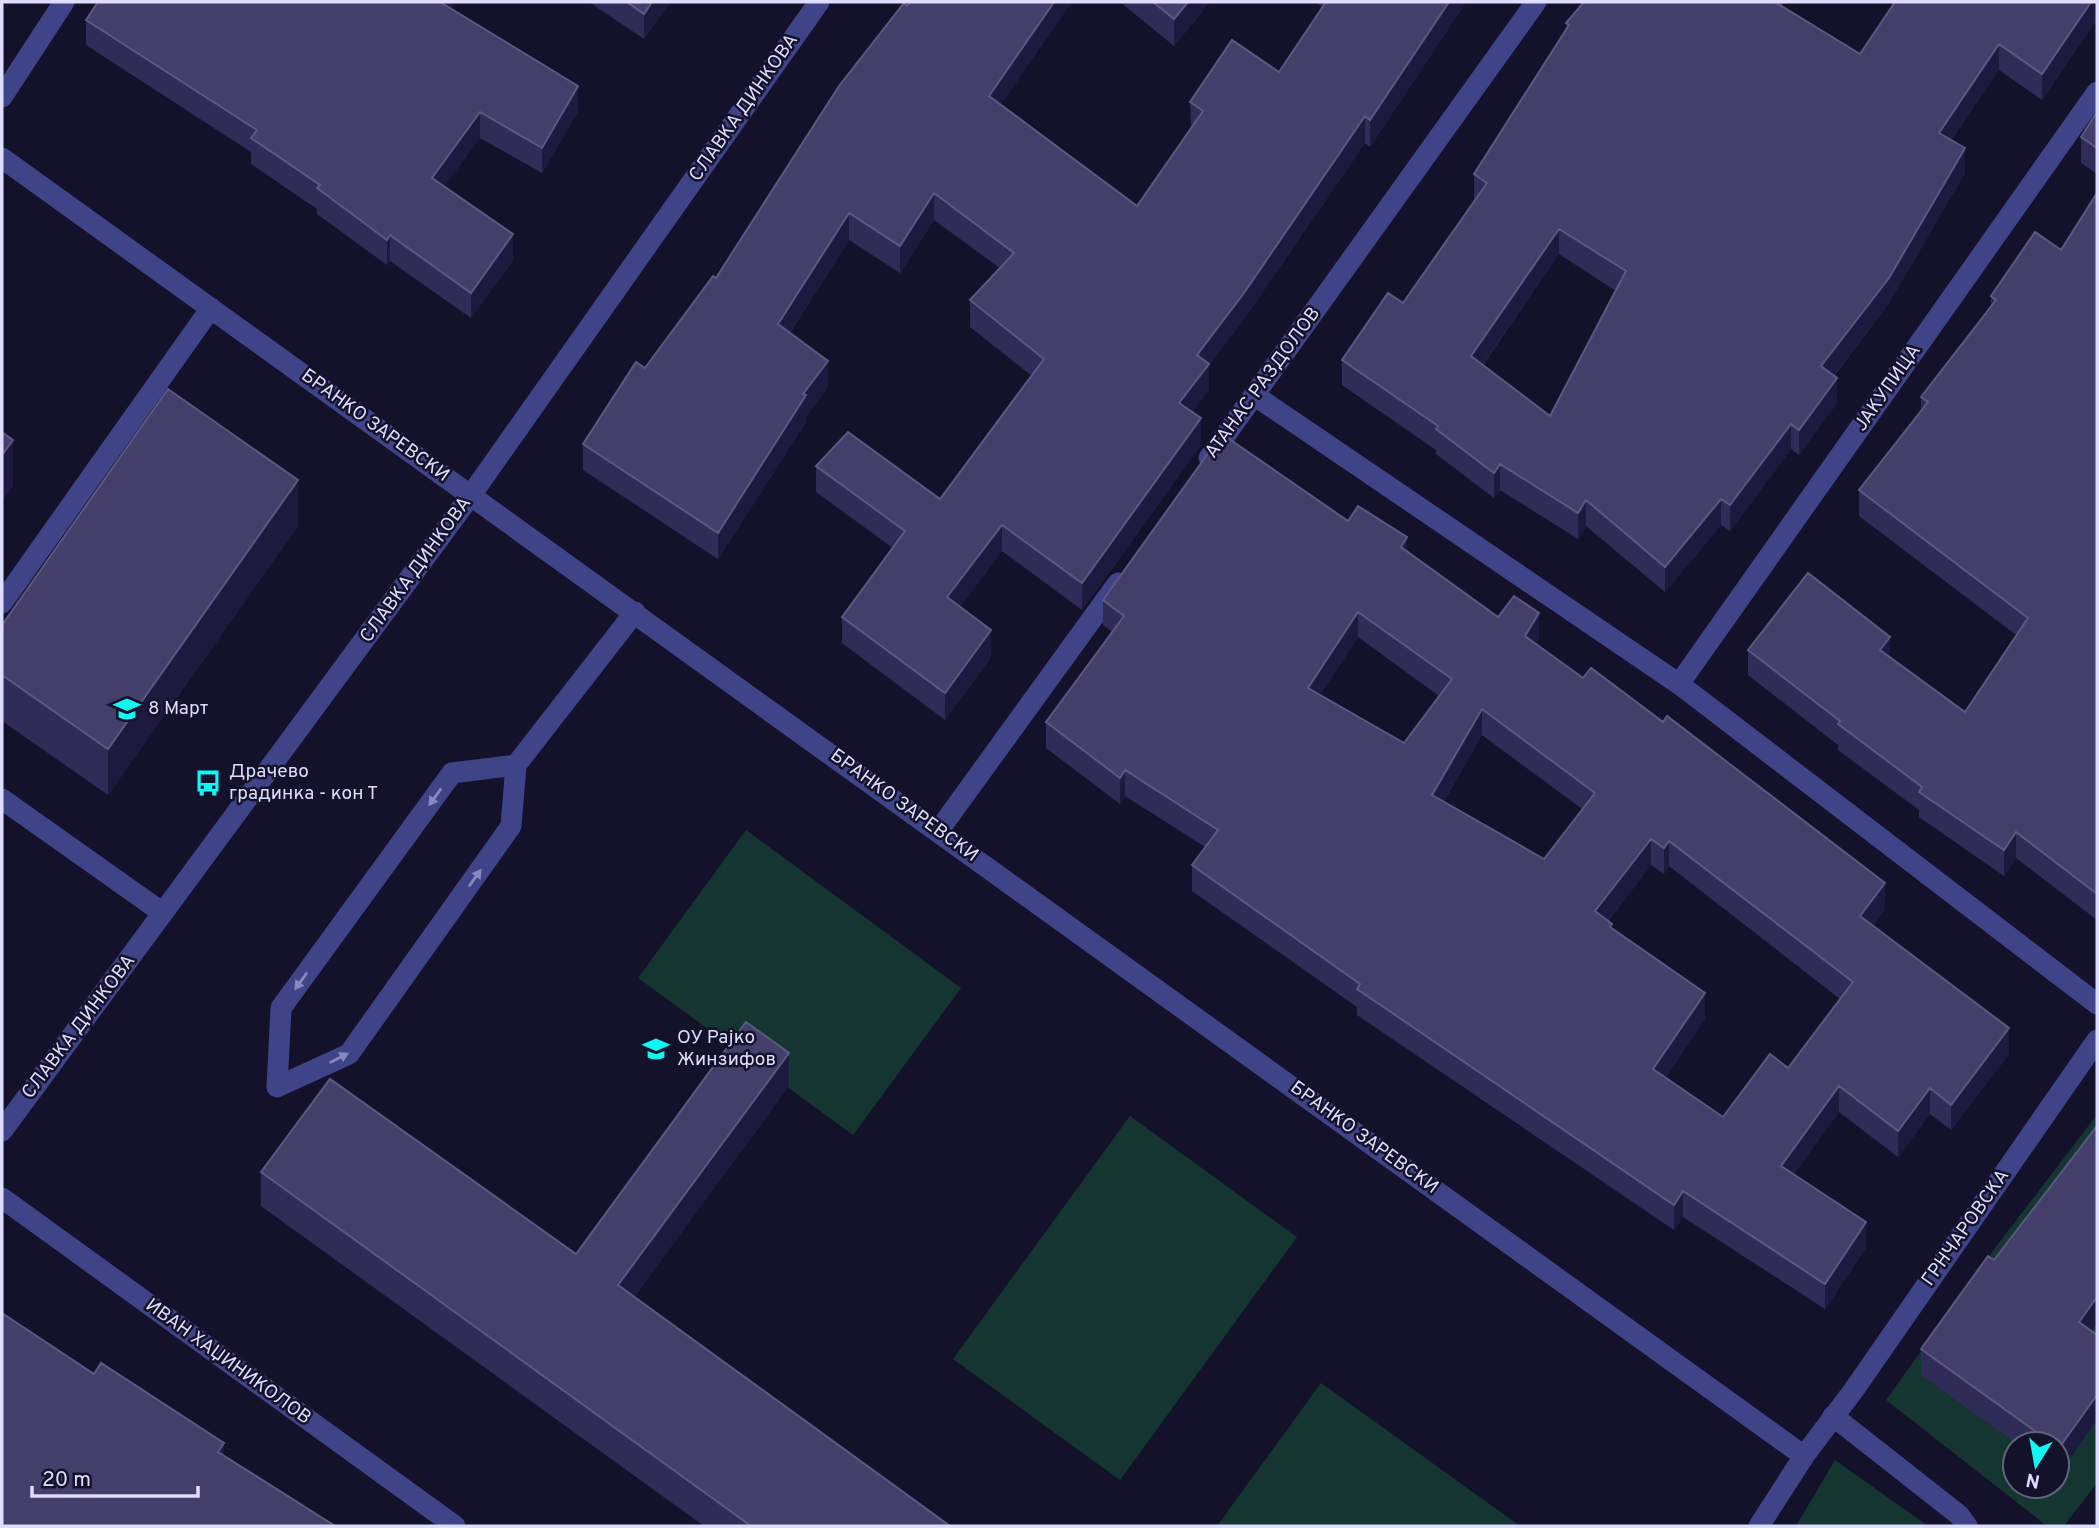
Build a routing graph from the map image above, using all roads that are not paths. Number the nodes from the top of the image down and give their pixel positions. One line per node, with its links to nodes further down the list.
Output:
1 (64, 2): 5 (street)
2 (819, 2): 10 (street, СЛАВКА ДИНКОВА)
3 (1536, 2): 8 (street, АТАНАС РАЗДОЛОВ)
4 (2097, 92): 14 (street, ЈАКУПИЦА)
5 (2, 97)
6 (2, 158): 7 (street, БРАНКО ЗАРЕВСКИ)
7 (211, 308): 10 (street, БРАНКО ЗАРЕВСКИ); 12 (street)
8 (1254, 395): 9 (street, АТАНАС РАЗДОЛОВ); 14 (street)
9 (1198, 473)
10 (471, 495): 13 (street, БРАНКО ЗАРЕВСКИ); 18 (street, СЛАВКА ДИНКОВА)
11 (1133, 563): 17 (street)
12 (2, 603)
13 (635, 612): 15 (street); 17 (street, БРАНКО ЗАРЕВСКИ)
14 (1679, 684): 19 (street)
15 (516, 765): 15 (street, one-way to 15)
16 (2, 799): 18 (street)
17 (939, 830): 24 (street, БРАНКО ЗАРЕВСКИ)
18 (163, 913): 21 (street, СЛАВКА ДИНКОВА)
19 (2097, 1004)
20 (2097, 1040): 23 (street, ГРНЧАРОВСКА)
21 (2, 1131)
22 (2, 1198): 25 (street, ИВАН ХАЏИНИКОЛОВ)
23 (1833, 1416): 24 (street, ГРНЧАРОВСКА); 27 (street)
24 (1804, 1456): 26 (street, ГРНЧАРОВСКА)
25 (455, 1526)
26 (1759, 1526)
27 (1966, 1526)

